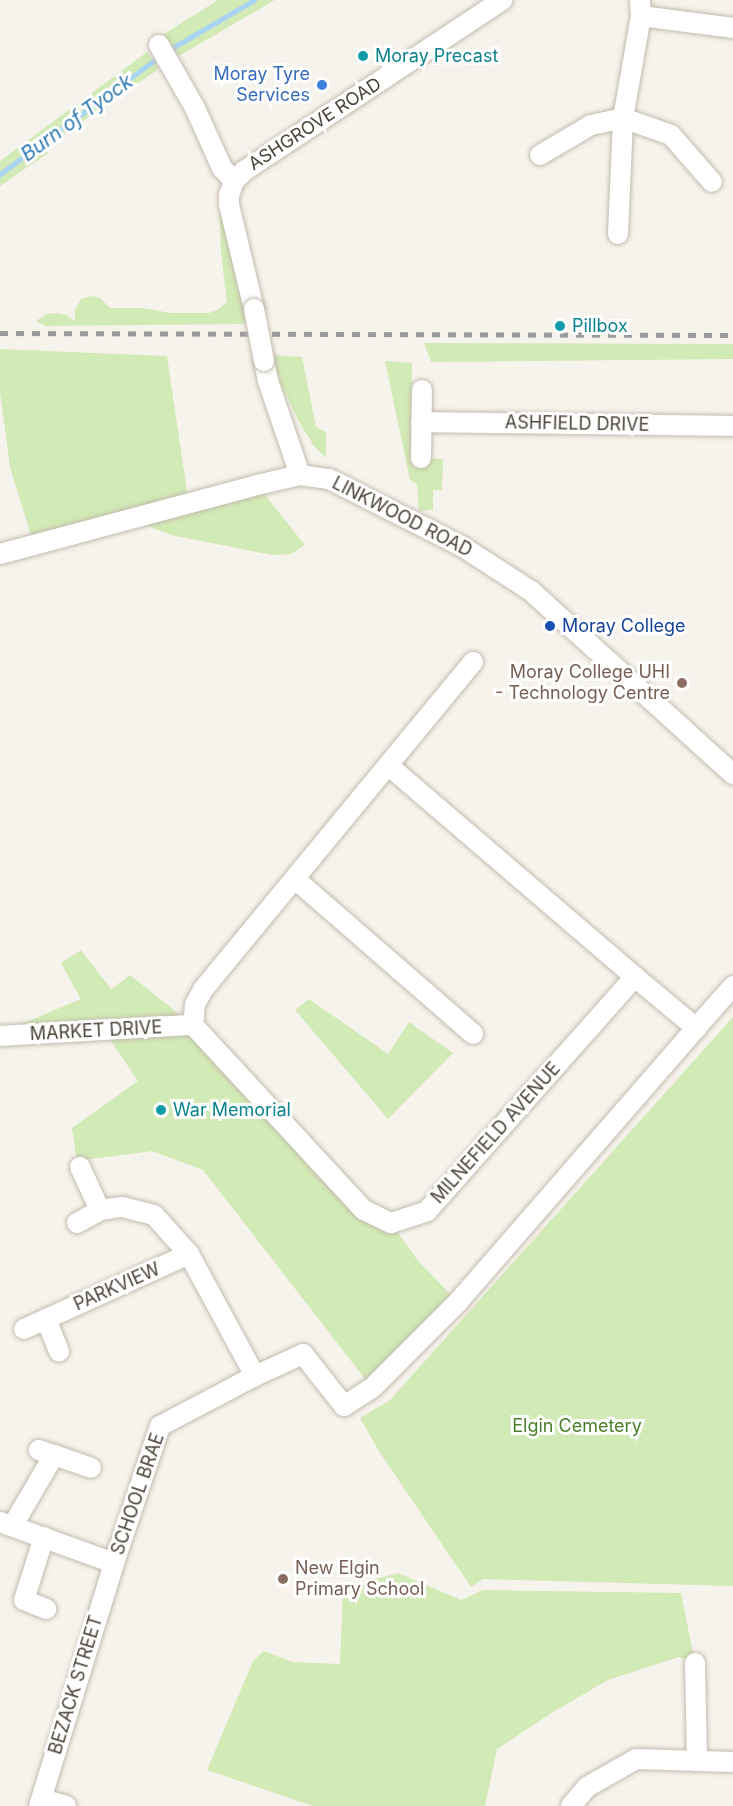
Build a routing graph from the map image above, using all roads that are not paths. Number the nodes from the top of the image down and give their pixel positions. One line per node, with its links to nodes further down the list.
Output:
1 (502, 0): 7 (street, ASHGROVE ROAD)
2 (640, 8): 3 (street); 5 (street)
3 (733, 28)
4 (159, 45): 7 (street)
5 (624, 118): 6 (street); 8 (street); 9 (street)
6 (540, 155)
7 (234, 181): 14 (street, ASHGROVE ROAD, bridge)
8 (711, 182)
9 (618, 234)
10 (422, 390): 11 (street)
11 (422, 422): 12 (street, ASHFIELD DRIVE); 13 (street)
12 (733, 426)
13 (421, 458)
14 (300, 475): 15 (street, LINKWOOD ROAD); 18 (street, LINKWOOD ROAD)
15 (0, 554)
16 (473, 662): 17 (street)
17 (389, 766): 19 (street); 20 (street)
18 (733, 774)
19 (295, 879): 22 (street); 24 (street)
20 (635, 977): 22 (street, MILNEFIELD AVENUE); 23 (street)
21 (733, 986): 23 (street)
22 (193, 1025): 25 (street, MARKET DRIVE)
23 (696, 1028): 33 (street, SCHOOL BRAE)
24 (473, 1034)
25 (0, 1036)
26 (80, 1167): 27 (street)
27 (100, 1210): 28 (street); 29 (street)
28 (77, 1223)
29 (189, 1254): 30 (street, PARKVIEW); 33 (street)
30 (46, 1319): 31 (street, PARKVIEW); 32 (street)
31 (24, 1329)
32 (59, 1352)
33 (255, 1376): 37 (street, SCHOOL BRAE)
34 (91, 1468): 35 (street)
35 (7, 1524): 36 (street, SCHOOL BRAE)
36 (44, 1537): 37 (street, SCHOOL BRAE); 38 (street)
37 (114, 1563): 42 (street, BEZACK STREET)
38 (46, 1609)
39 (695, 1663): 40 (street)
40 (697, 1761): 41 (street); 44 (street)
41 (733, 1762)
42 (40, 1802): 43 (street)
43 (66, 1806)
44 (571, 1806)

